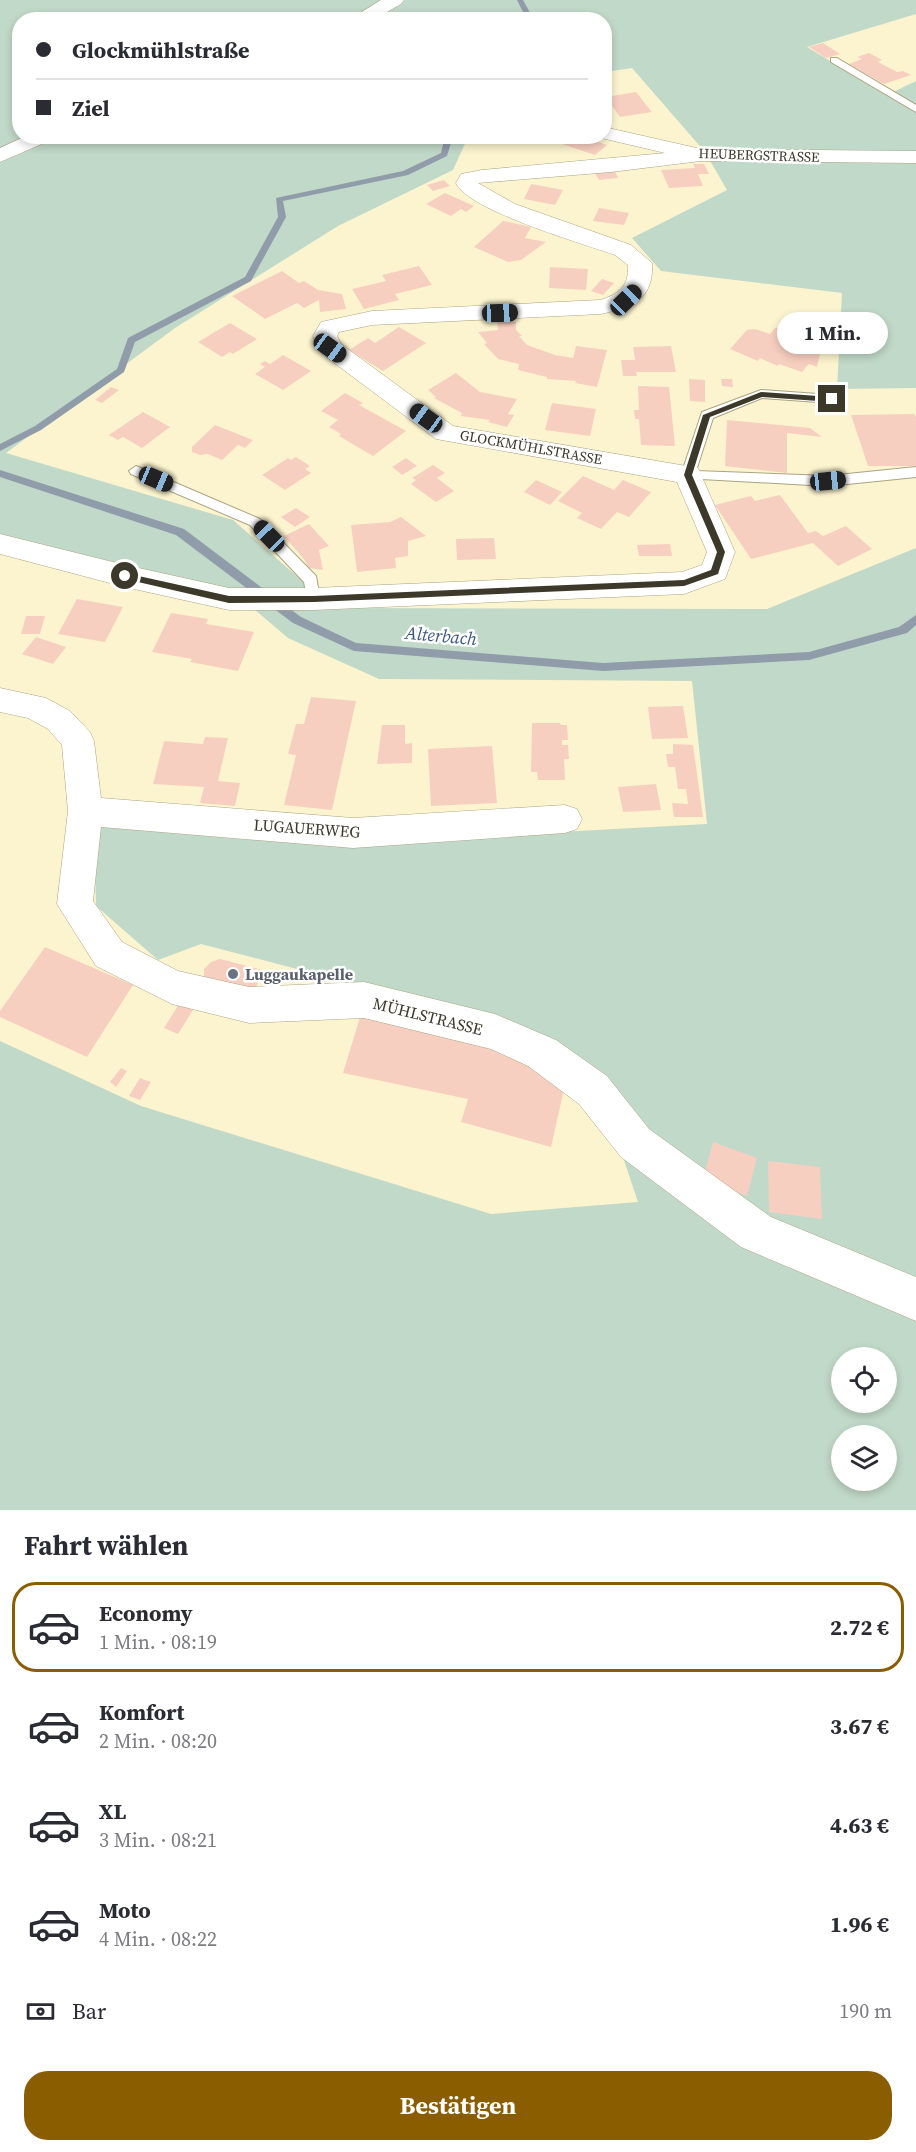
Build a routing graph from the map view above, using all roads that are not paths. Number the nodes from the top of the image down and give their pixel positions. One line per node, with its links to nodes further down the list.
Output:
1 (395, 0): 2 (street)
2 (373, 12)
3 (834, 60): 4 (lane)
4 (916, 109)
5 (612, 135): 7 (street, HEUBERGSTRASSE)
6 (26, 144): 8 (street)
7 (701, 155): 9 (street, HEUBERGSTRASSE); 13 (street, GLOCKMÜHLSTRASSE)
8 (0, 156)
9 (916, 157)
10 (832, 399): 13 (lane)
11 (136, 471): 15 (lane)
12 (916, 472): 13 (lane)
13 (688, 475): 15 (street)
14 (0, 544): 15 (street)
15 (314, 599)
16 (0, 700): 17 (street, MÜHLSTRASSE)
17 (85, 811): 18 (street, LUGAUERWEG); 19 (street, MÜHLSTRASSE)
18 (565, 819)
19 (916, 1299)

